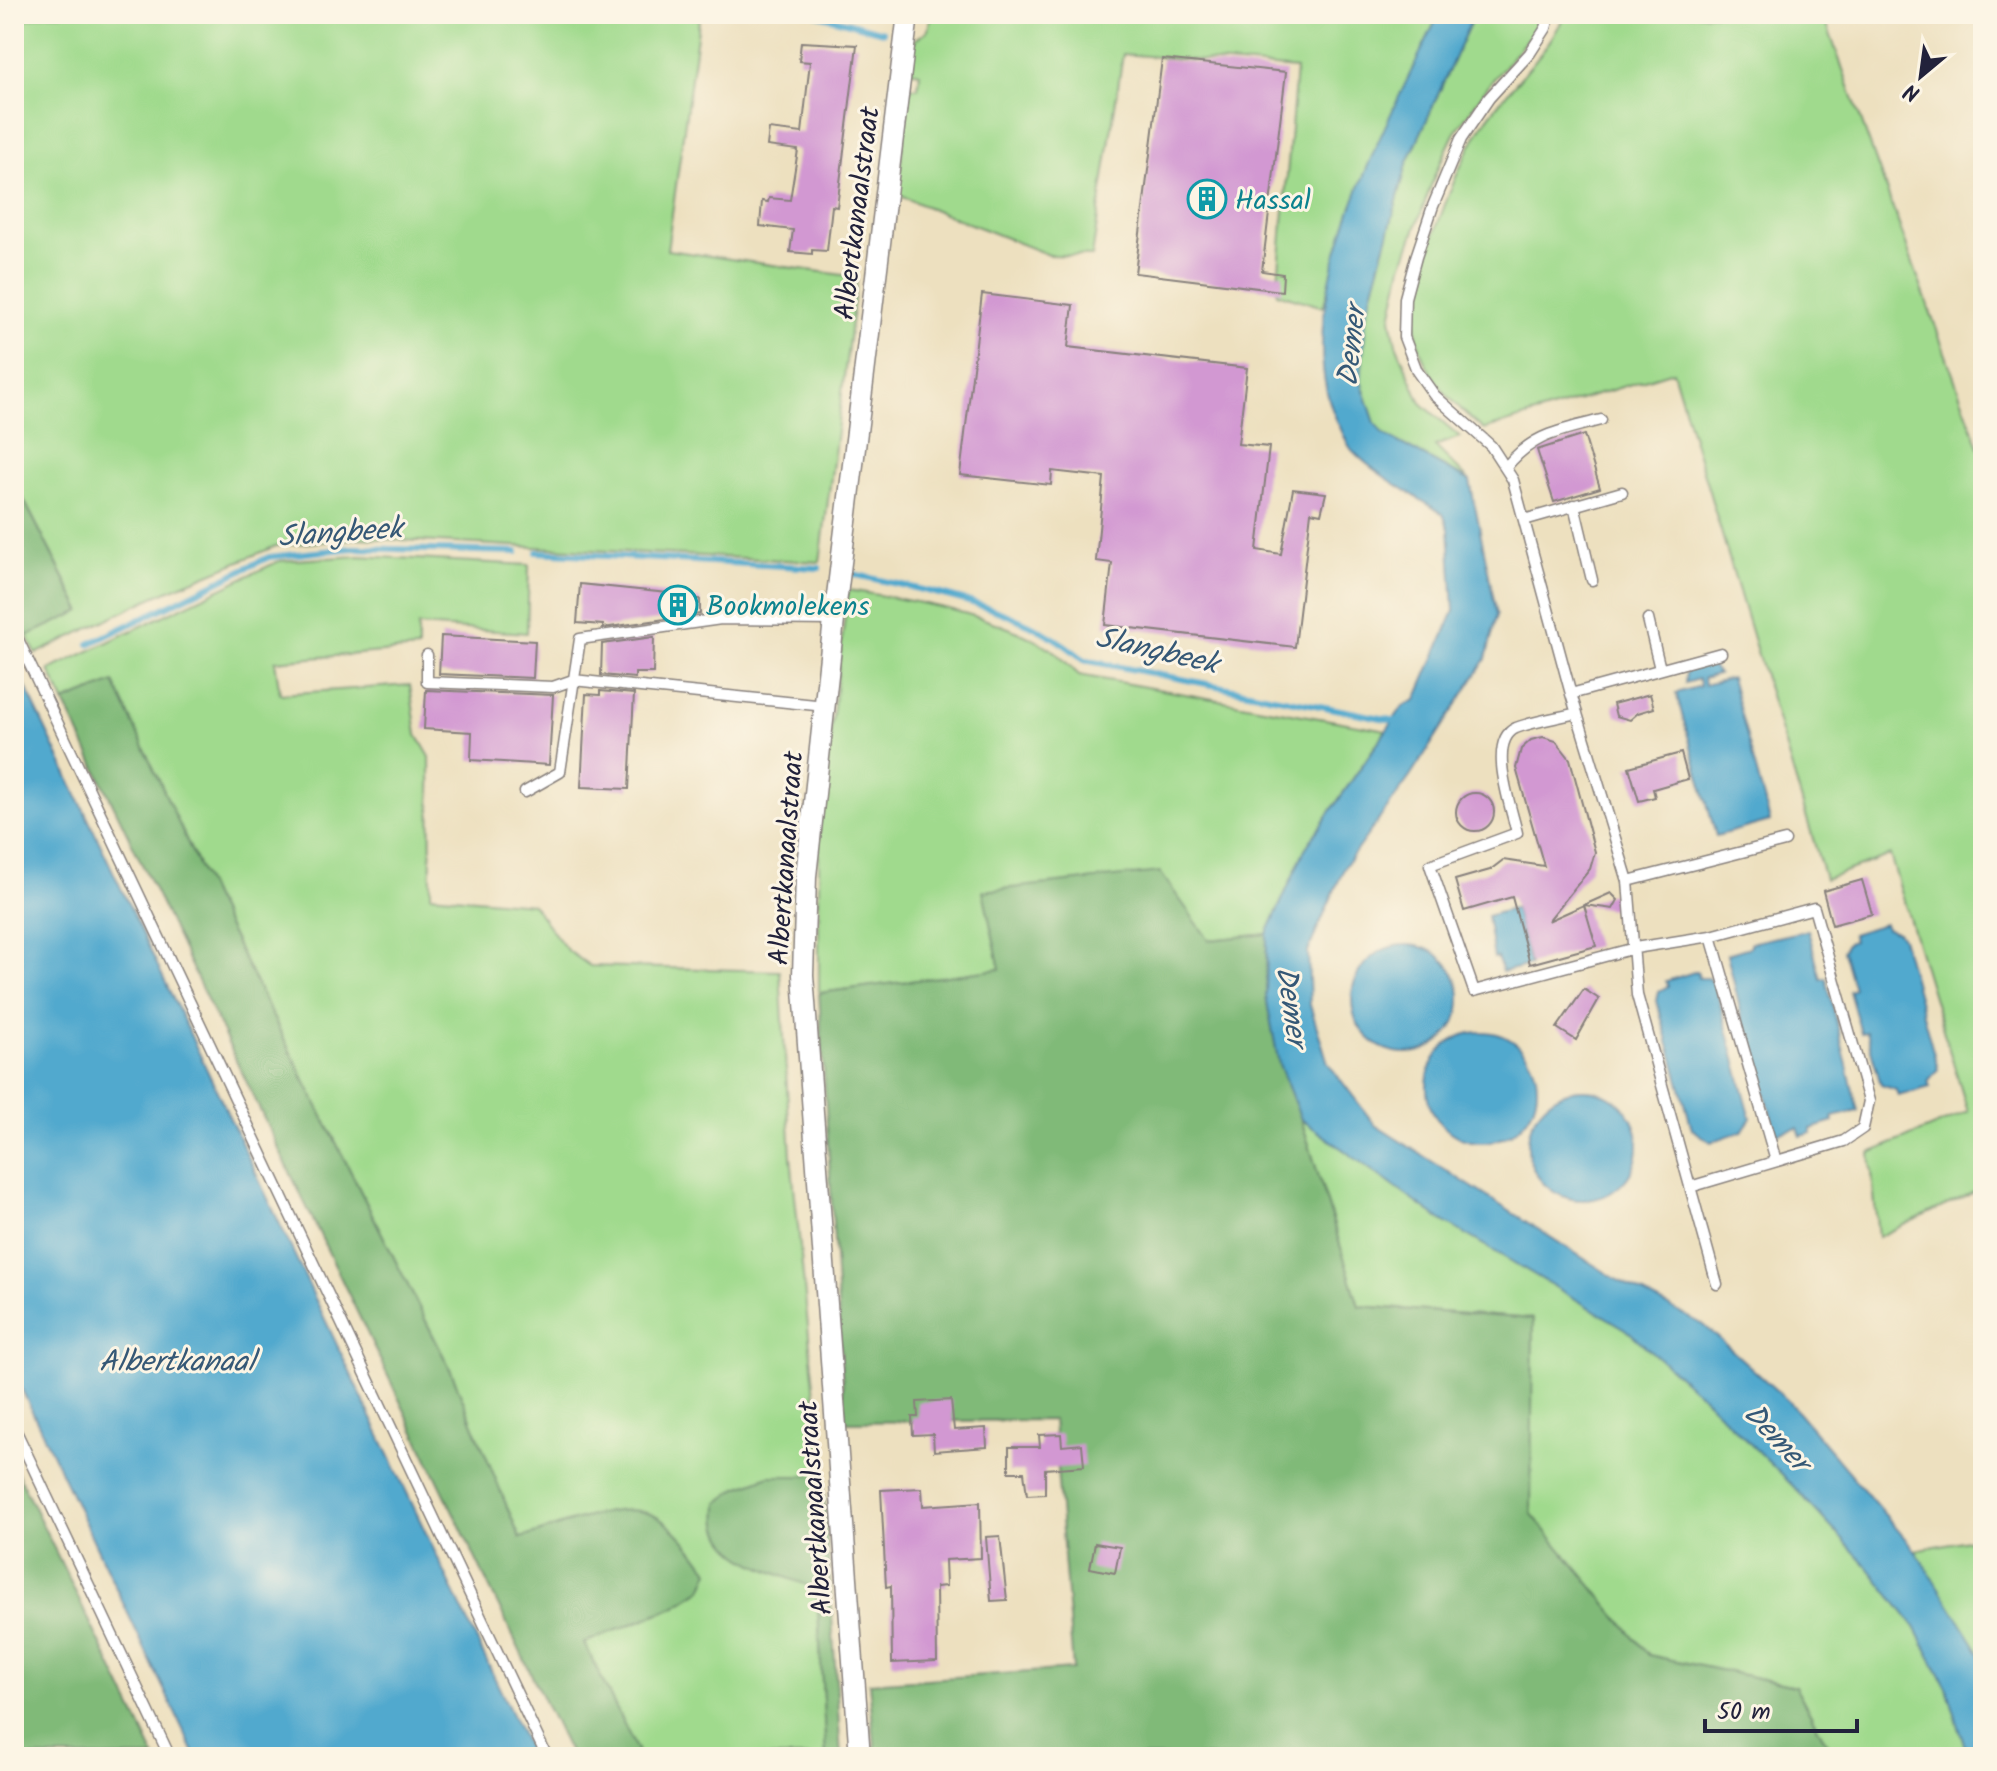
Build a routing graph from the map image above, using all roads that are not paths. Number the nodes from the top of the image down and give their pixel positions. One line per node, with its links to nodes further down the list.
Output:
1 (908, 14): 10 (street, Albertkanaalstraat)
2 (1550, 14): 4 (lane)
3 (1601, 420): 4 (lane)
4 (1506, 467): 7 (lane)
5 (1622, 492): 6 (lane)
6 (1574, 505): 7 (lane); 8 (lane)
7 (1524, 520): 16 (lane)
8 (1592, 580)
9 (1648, 619): 14 (lane)
10 (834, 620): 15 (lane); 17 (street, Albertkanaalstraat)
11 (14, 631): 29 (lane)
12 (1721, 653): 14 (lane)
13 (427, 655): 15 (lane)
14 (1660, 669): 16 (lane)
15 (573, 680): 17 (lane); 19 (lane)
16 (1571, 694): 18 (lane)
17 (825, 706): 30 (street, Albertkanaalstraat)
18 (1577, 713): 21 (lane); 23 (lane)
19 (525, 792)
20 (1785, 841): 21 (lane)
21 (1628, 881): 23 (lane)
22 (1711, 936): 23 (lane); 24 (lane); 24 (lane)
23 (1635, 948): 25 (lane)
24 (1776, 1161): 25 (lane)
25 (1690, 1187): 26 (lane)
26 (1717, 1284)
27 (14, 1427): 28 (lane)
28 (170, 1757)
29 (547, 1757)
30 (860, 1757)

